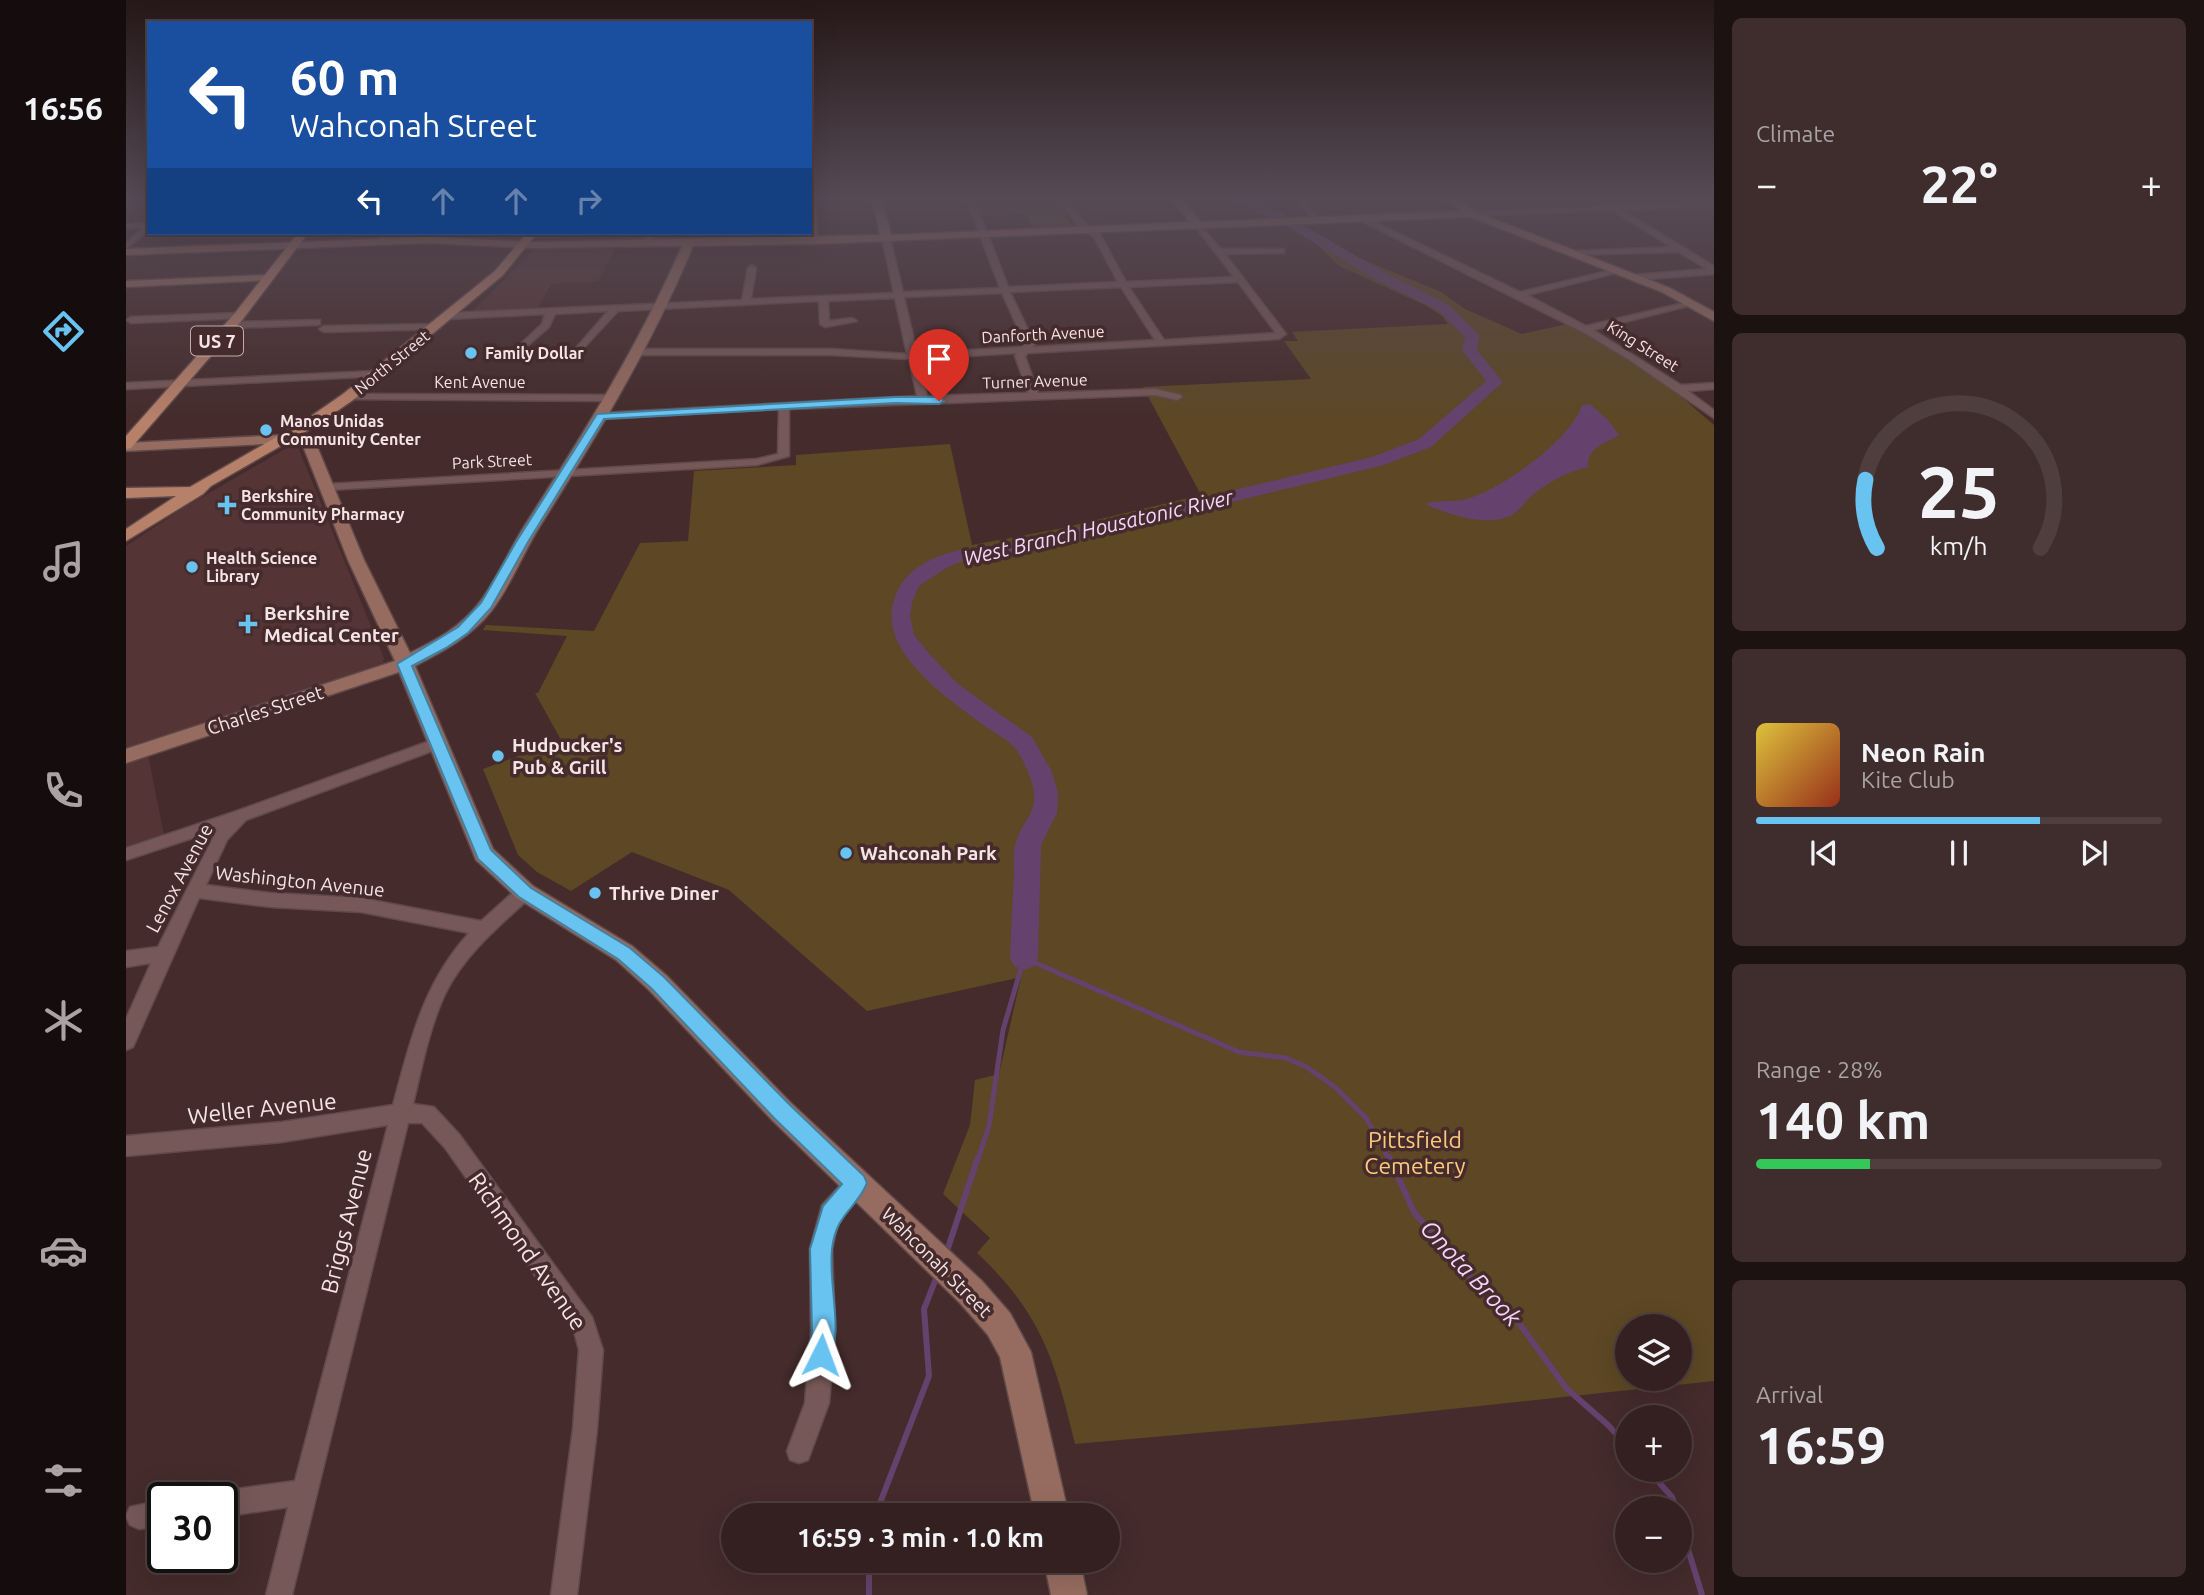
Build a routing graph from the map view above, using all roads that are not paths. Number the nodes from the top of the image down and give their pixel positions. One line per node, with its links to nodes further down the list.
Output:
1 (272, 272): 14 (main road, US 7)
2 (499, 272): 28 (main road, North Street)
3 (677, 272): 24 (street, Charles Street)
4 (751, 272): 22 (street)
5 (893, 272): 20 (street)
6 (998, 272): 18 (street)
7 (1117, 272): 17 (street)
8 (1235, 272): 15 (street)
9 (1472, 272): 19 (street, King Street)
10 (1607, 272): 19 (street)
11 (1623, 272): 13 (street)
12 (1695, 272): 13 (street)
13 (1634, 277): 23 (street)
14 (268, 278): 16 (street); 30 (main road, US 7)
15 (1240, 279): 17 (street); 34 (street, Danforth Avenue)
16 (126, 284)
17 (1124, 285): 18 (street); 34 (street)
18 (1005, 290): 20 (street); 37 (street)
19 (1517, 295): 33 (street, King Street)
20 (898, 296): 21 (street); 39 (street)
21 (823, 299): 22 (street); 31 (street)
22 (746, 302): 24 (street)
23 (1689, 303): 27 (street); 33 (street)
24 (662, 306): 25 (street); 38 (street, Charles Street)
25 (616, 308): 26 (street); 35 (street)
26 (551, 311): 28 (street); 36 (street)
27 (1711, 314)
28 (448, 316): 32 (main road, North Street)
29 (131, 320): 30 (street)
30 (235, 320): 32 (street); 41 (main road, US 7)
31 (852, 321)
32 (437, 326): 40 (main road, North Street)
33 (1585, 328): 44 (street, King Street)
34 (1162, 344): 37 (street, Danforth Avenue)
35 (581, 348)
36 (519, 350)
37 (1027, 350): 39 (street, Danforth Avenue); 46 (street)
38 (637, 352): 39 (street, Danforth Avenue); 48 (street, Charles Street)
39 (914, 356): 49 (street)
40 (375, 374): 41 (street); 45 (main road, North Street)
41 (180, 384): 42 (street); 54 (main road, US 7)
42 (126, 386)
43 (1714, 386): 44 (street)
44 (1680, 388): 51 (street, King Street)
45 (348, 397): 48 (street, Kent Avenue); 53 (main road, North Street)
46 (1034, 397): 47 (street, Turner Avenue); 49 (street, Turner Avenue)
47 (1177, 397)
48 (612, 398): 52 (street, Charles Street)
49 (923, 401): 50 (street, Turner Avenue)
50 (784, 406): 52 (street, Turner Avenue); 55 (street, Park Street)
51 (1714, 415)
52 (601, 416): 55 (street, Charles Street)
53 (283, 439): 54 (street); 56 (street, Wahconah Street); 57 (main road, North Street)
54 (126, 446)
55 (568, 472): 56 (street, Park Street); 60 (street, Charles Street)
56 (328, 487): 60 (street, Wahconah Street)
57 (197, 491): 58 (main road); 59 (main road, North Street)
58 (126, 493)
59 (126, 536)
60 (404, 664): 61 (street, Wahconah Street); 62 (street, Charles Street)
61 (438, 743): 63 (street, Lenox Avenue); 66 (street, Wahconah Street)
62 (126, 756)
63 (240, 816): 64 (street); 65 (street, Lenox Avenue)
64 (126, 854)
65 (196, 891): 67 (street, Washington Avenue); 68 (street, Lenox Avenue)
66 (525, 892): 67 (street, Briggs Avenue); 73 (street, Wahconah Street)
67 (483, 929): 71 (street, Briggs Avenue)
68 (164, 954): 69 (street); 70 (street, Lenox Avenue)
69 (126, 959)
70 (126, 1041)
71 (401, 1112): 72 (street, Weller Avenue); 75 (street, Briggs Avenue); 80 (street, Richmond Avenue)
72 (126, 1146)
73 (856, 1183): 74 (street); 77 (street, Wahconah Street)
74 (799, 1451)
75 (306, 1492): 76 (street); 79 (street, Briggs Avenue)
76 (238, 1502)
77 (1049, 1503)
78 (1064, 1573): 81 (street)
79 (279, 1595)
80 (564, 1595)
81 (1069, 1595)

